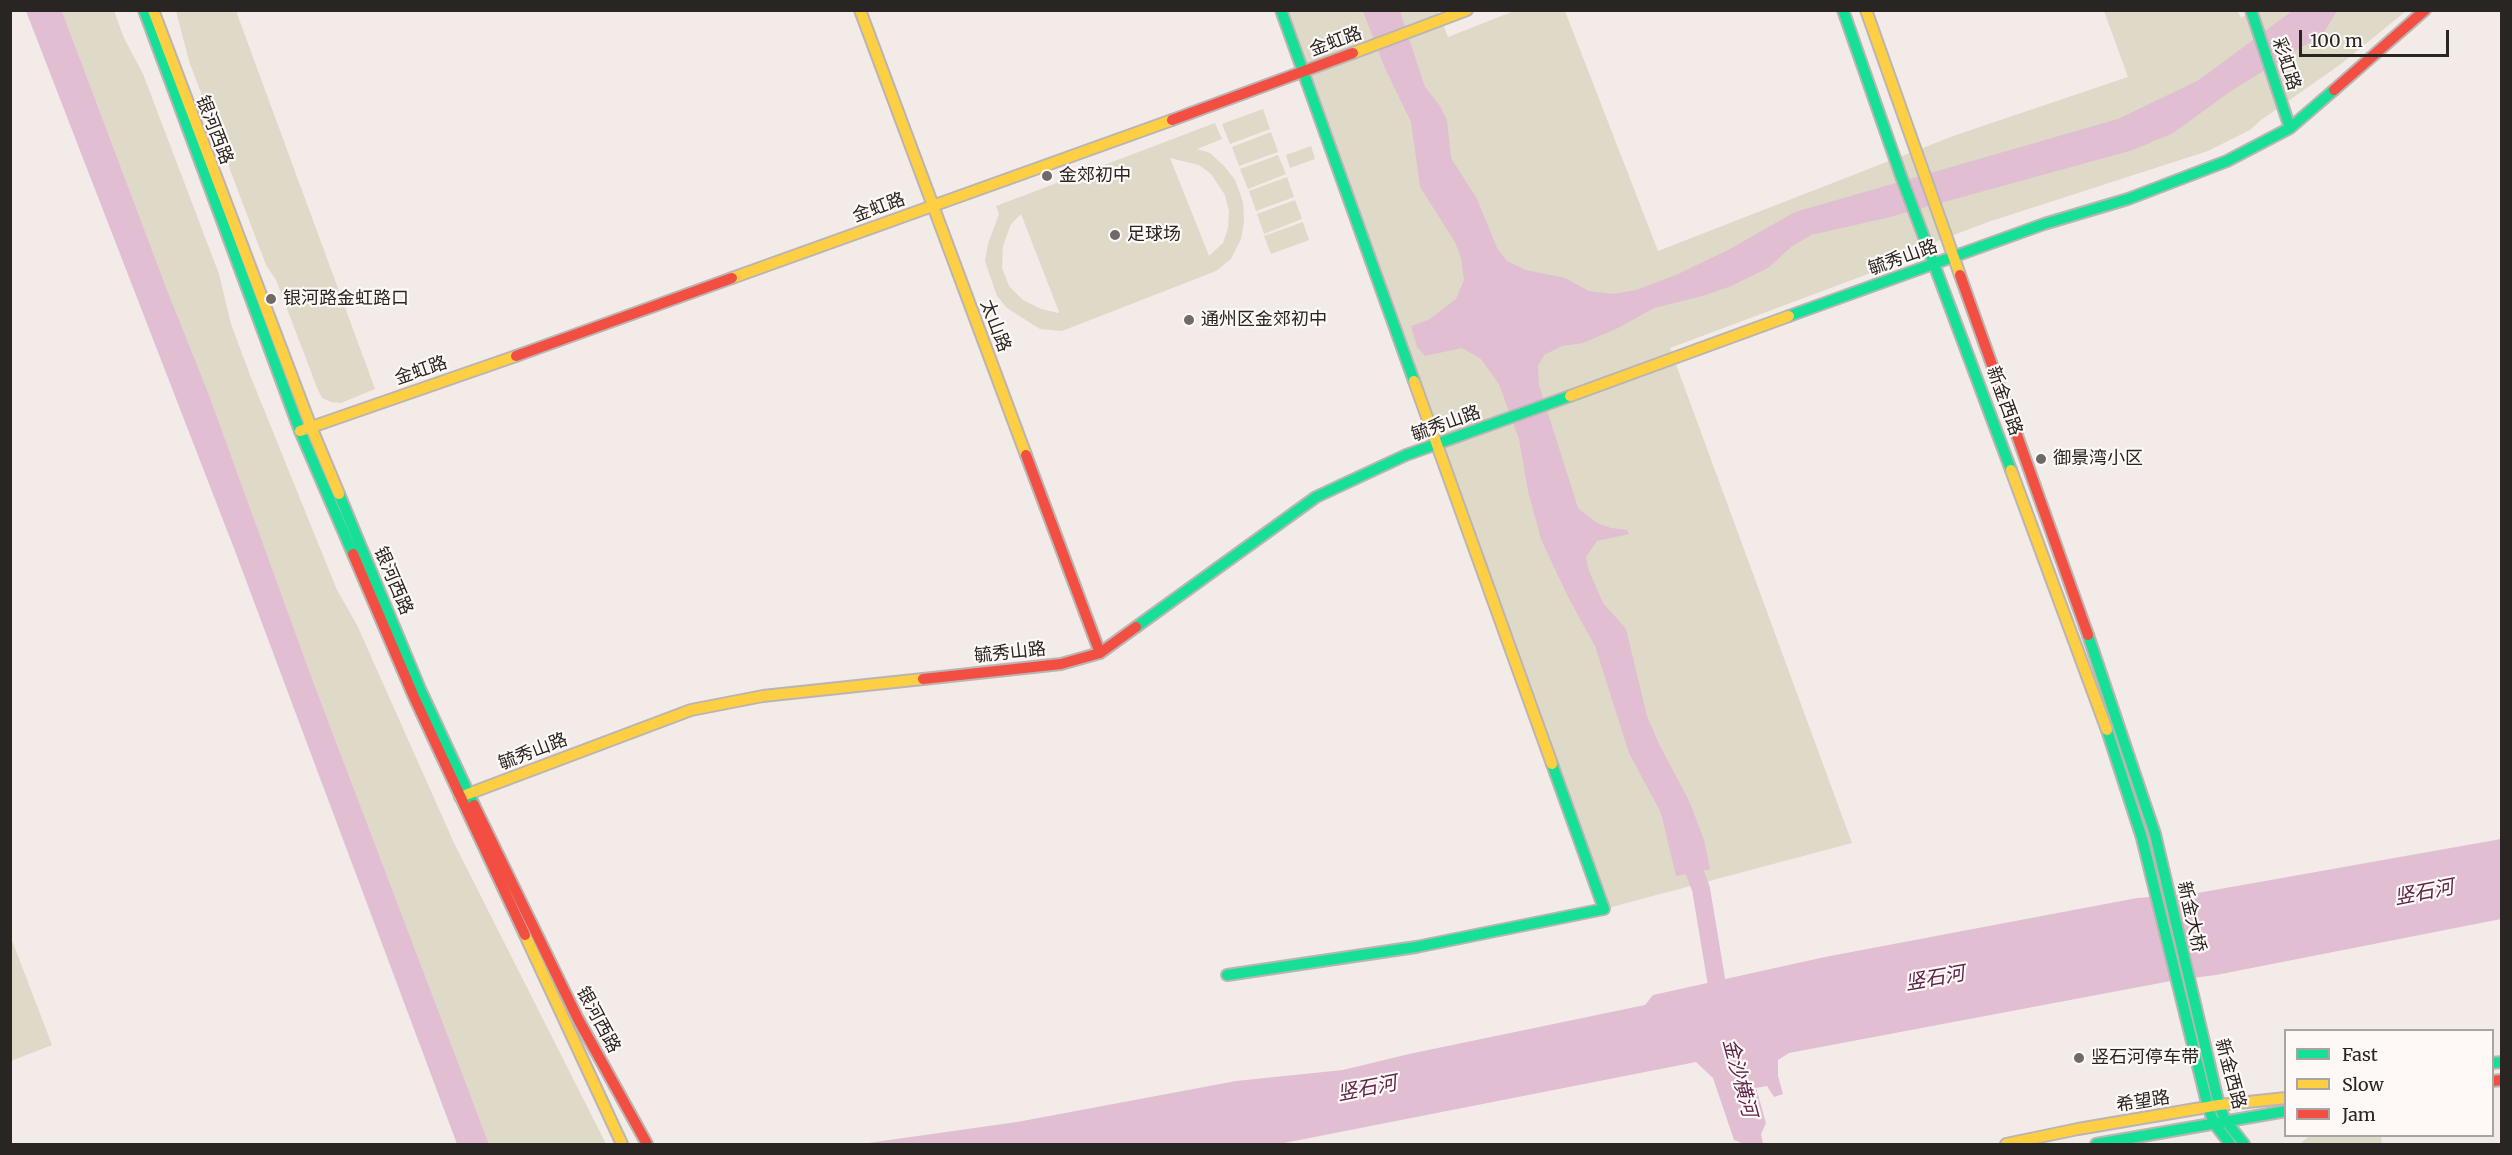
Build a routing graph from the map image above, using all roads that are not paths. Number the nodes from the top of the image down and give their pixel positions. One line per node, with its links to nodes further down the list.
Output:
1 (144, 10): 16 (street, 银河西路)
2 (153, 10): 15 (street, 银河西路)
3 (861, 10): 12 (street, 太山路)
4 (1281, 10): 10 (street)
5 (1467, 10): 10 (street, 金虹路)
6 (1844, 10): 14 (street, 新金西路)
7 (1866, 10): 13 (street, 新金西路)
8 (2251, 10): 11 (street, 彩虹路)
9 (2425, 10): 11 (street, 毓秀山路)
10 (1303, 72): 12 (street, 金虹路); 17 (street)
11 (2290, 128): 13 (street, 毓秀山路)
12 (933, 206): 15 (street, 金虹路); 18 (street, 太山路)
13 (1955, 257): 14 (street, 毓秀山路); 20 (street, 新金西路)
14 (1935, 263): 17 (street, 毓秀山路); 21 (street, 新金西路)
15 (311, 427): 16 (street, 金虹路); 19 (street, 银河西路)
16 (300, 431): 19 (street, 银河西路)
17 (1438, 443): 18 (street, 毓秀山路); 22 (street)
18 (1100, 653): 19 (street, 毓秀山路)
19 (464, 796): 30 (street, 银河西路); 31 (street, 银河西路)
20 (2155, 834): 23 (street, 新金大桥)
21 (2142, 838): 24 (street, 新金大桥)
22 (1227, 975)
23 (2195, 1007): 26 (street, 新金西路)
24 (2183, 1011): 27 (street, 新金西路)
25 (2284, 1098): 26 (street, 希望路)
26 (2219, 1105): 27 (street, 希望路); 29 (street, 新金西路)
27 (2208, 1107): 29 (street, 新金西路); 32 (street, 希望路)
28 (2284, 1112): 29 (street, 希望路)
29 (2219, 1122): 33 (street, 希望路); 34 (street, 新金西路); 35 (street, 新金西路)
30 (622, 1144)
31 (647, 1144)
32 (2006, 1144)
33 (2096, 1144)
34 (2230, 1144)
35 (2244, 1144)

